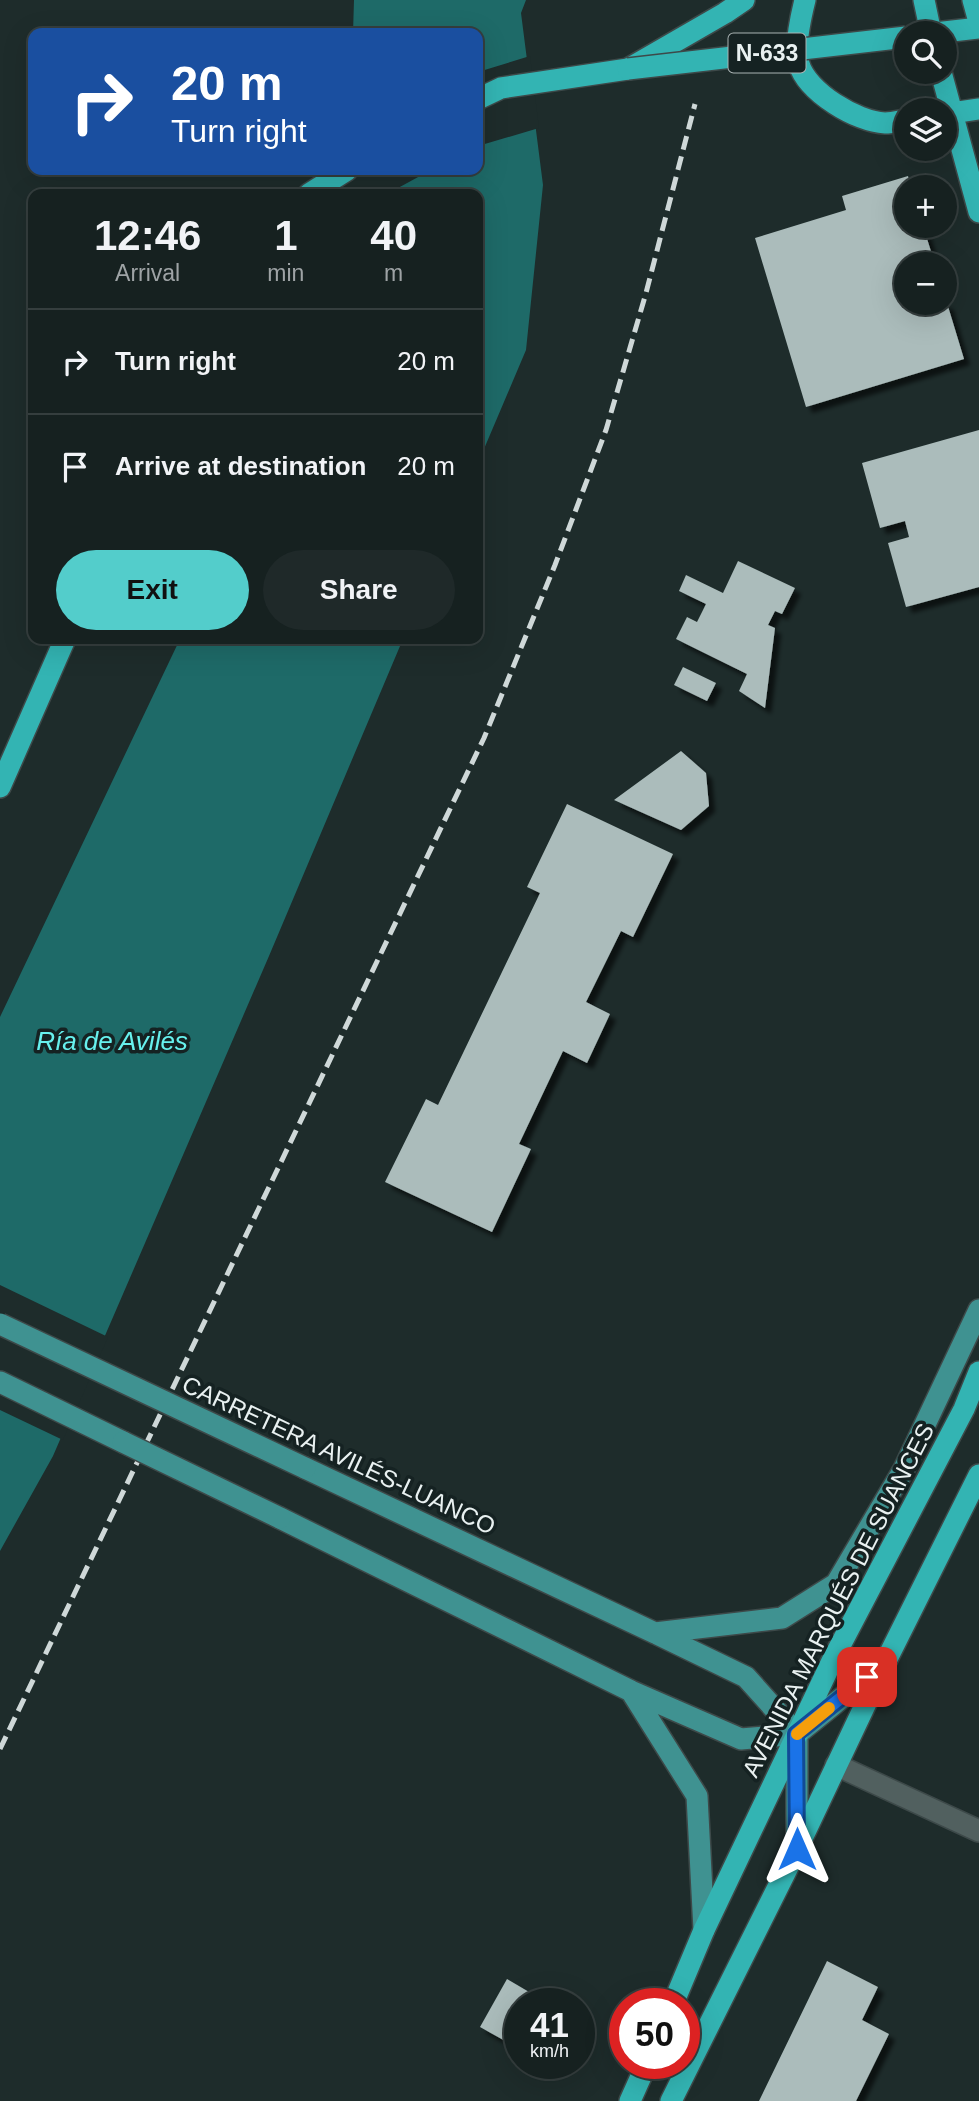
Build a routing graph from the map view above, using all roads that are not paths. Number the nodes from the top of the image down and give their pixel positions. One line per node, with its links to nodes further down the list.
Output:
1 (744, 0): 10 (highway)
2 (806, 0): 14 (highway)
3 (924, 0): 5 (highway)
4 (973, 0): 6 (highway)
5 (930, 21)
6 (979, 22)
7 (979, 28): 8 (highway)
8 (957, 30)
9 (894, 38): 10 (highway, N-633, bridge)
10 (628, 69): 11 (highway, N-633)
11 (483, 97)
12 (979, 109): 13 (highway)
13 (957, 113)
14 (894, 122)
15 (957, 142): 18 (highway)
16 (338, 175): 17 (highway)
17 (317, 189)
18 (979, 212)
19 (63, 644): 20 (highway)
20 (0, 787)
21 (979, 1310): 26 (main road)
22 (0, 1324): 26 (main road, CARRETERA AVILÉS-LUANCO, bridge)
23 (979, 1372): 29 (highway, AVENIDA MARQUÉS DE SUANCES)
24 (0, 1382): 28 (main road, bridge)
25 (979, 1475): 27 (highway)
26 (655, 1633): 29 (main road, CARRETERA AVILÉS-LUANCO)
27 (885, 1663): 29 (main road); 30 (highway)
28 (631, 1691): 29 (main road); 33 (main road)
29 (796, 1734): 32 (main road); 33 (highway, AVENIDA MARQUÉS DE SUANCES)
30 (836, 1765): 31 (street); 32 (highway)
31 (979, 1831)
32 (797, 1849): 37 (highway)
33 (704, 1930): 34 (highway, AVENIDA MARQUÉS DE SUANCES)
34 (680, 1988)
35 (640, 2079): 36 (highway)
36 (630, 2101)
37 (671, 2101)

